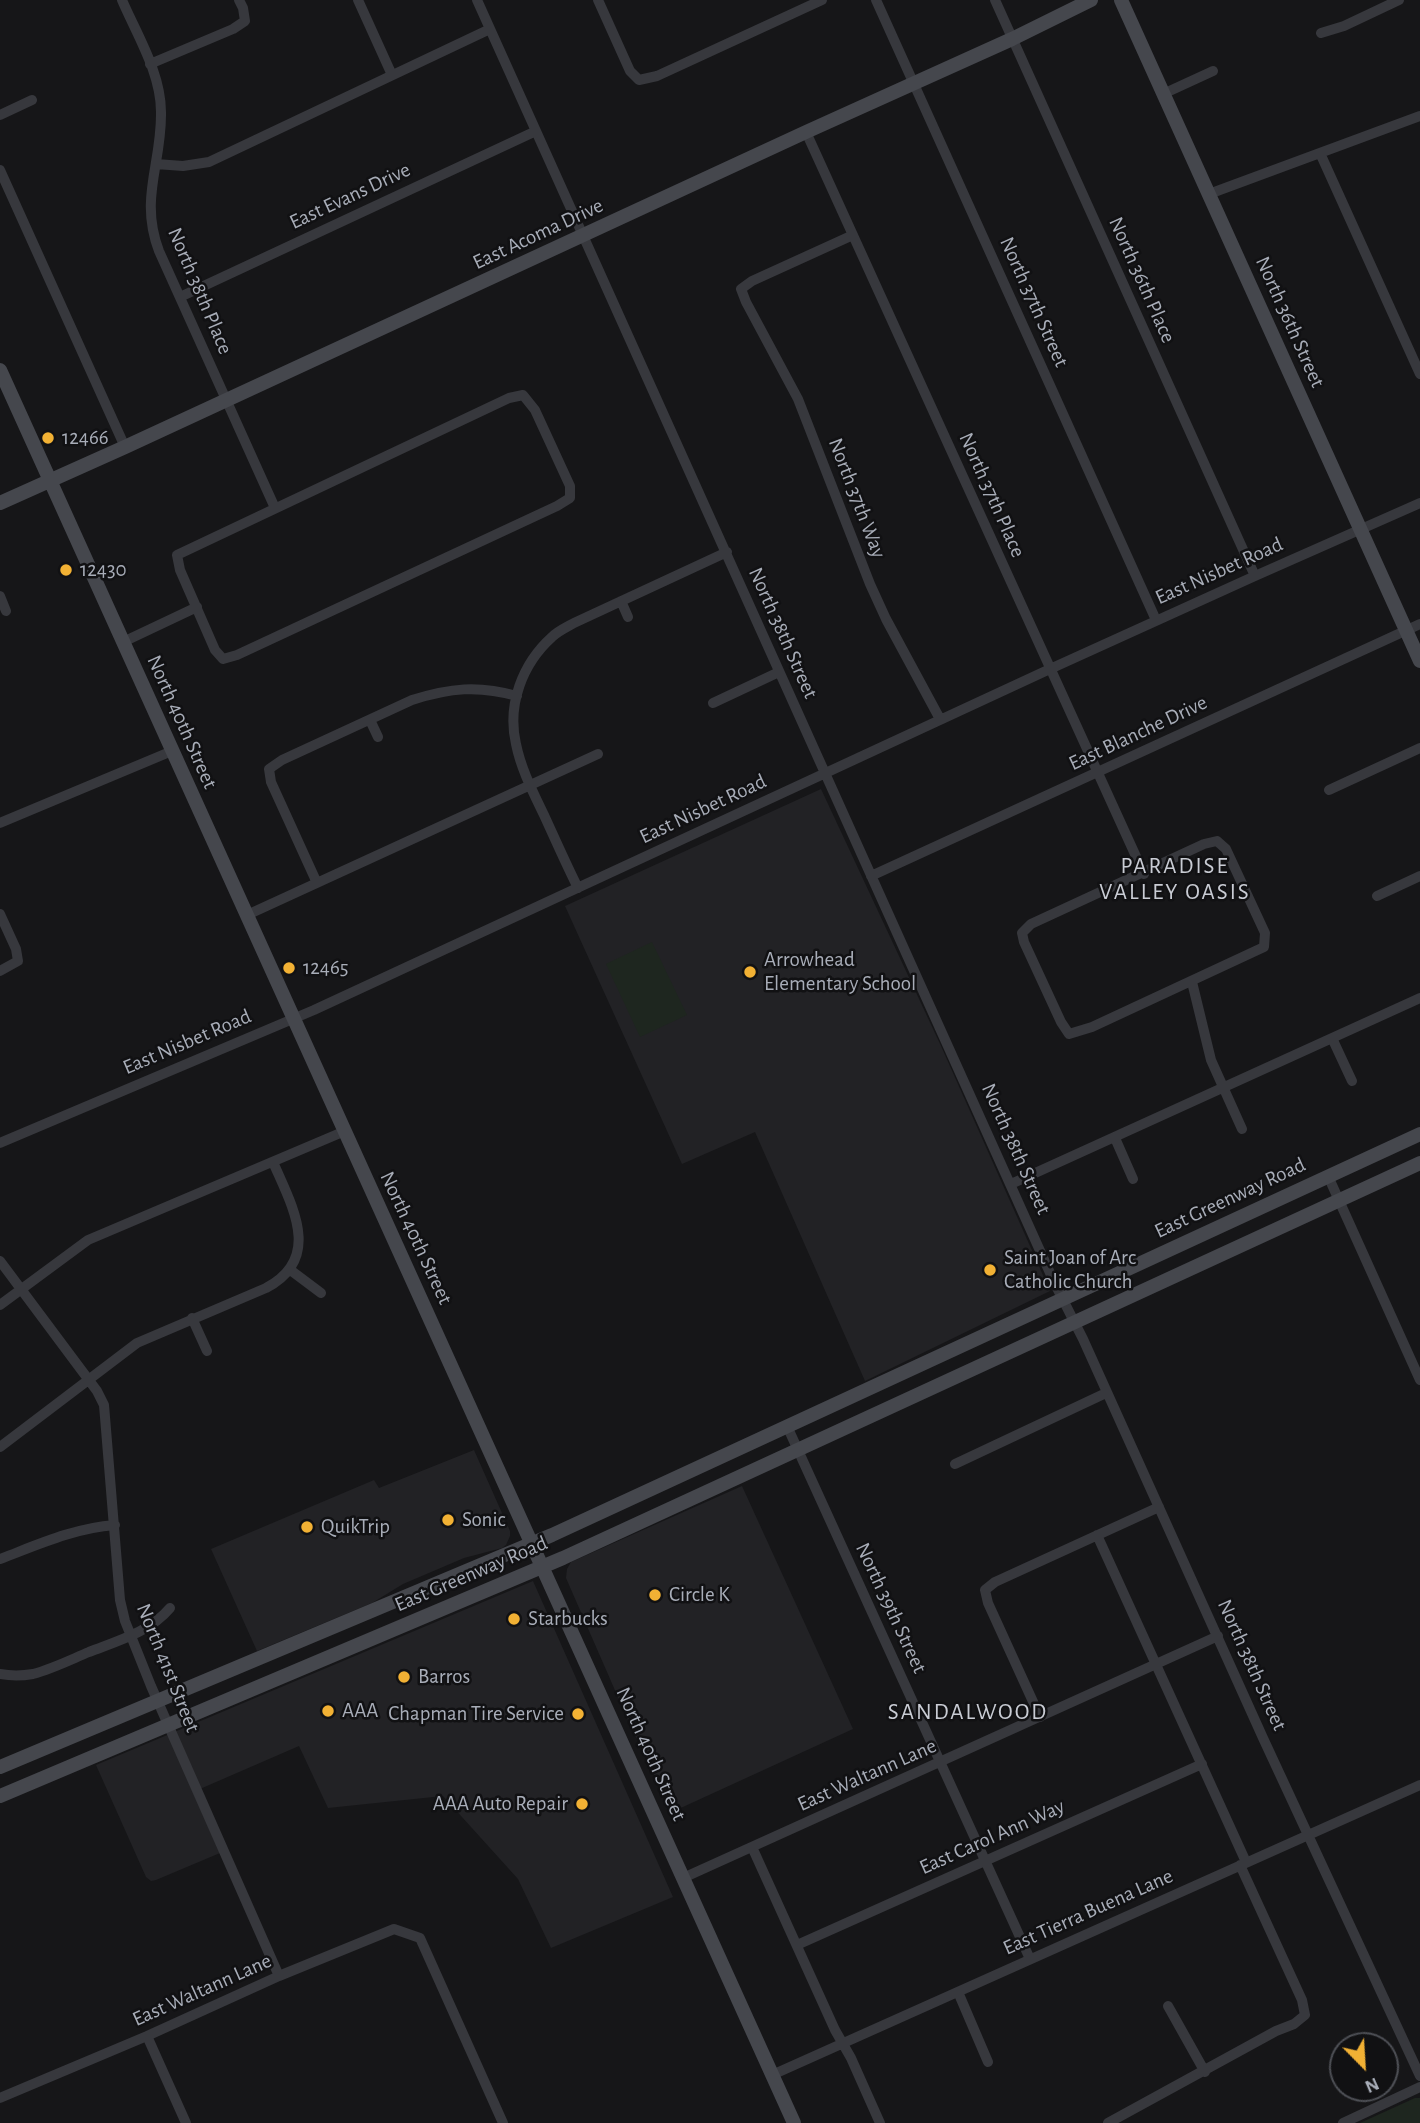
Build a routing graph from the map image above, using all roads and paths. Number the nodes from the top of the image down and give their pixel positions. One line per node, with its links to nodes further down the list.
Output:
1 (122, 0): 15 (street, North 38th Place)
2 (239, 0): 15 (street)
3 (358, 0): 17 (street)
4 (477, 0): 12 (street)
5 (598, 0): 6 (street)
6 (822, 0)
7 (876, 0): 18 (street, North 37th Street)
8 (995, 0): 14 (street, North 36th Place)
9 (1091, 0): 14 (main road, East Acoma Drive)
10 (1121, 0): 19 (main road, North 36th Street)
11 (1399, 0): 13 (street)
12 (490, 29): 17 (street); 23 (street)
13 (1321, 33)
14 (1012, 38): 18 (main road, East Acoma Drive); 42 (street, North 36th Place)
15 (150, 64): 26 (street, North 38th Place)
16 (1213, 71): 19 (street)
17 (392, 75): 26 (street)
18 (914, 82): 24 (main road, East Acoma Drive); 48 (street, North 37th Street)
19 (1163, 94): 28 (main road, North 36th Street)
20 (33, 100): 21 (street)
21 (0, 115)
22 (1420, 116): 25 (street)
23 (536, 131): 30 (street); 31 (street, East Evans Drive)
24 (806, 132): 29 (street, North 37th Place); 30 (main road, East Acoma Drive)
25 (1320, 153): 28 (street); 33 (street)
26 (156, 164): 31 (street, North 38th Place)
27 (0, 170): 35 (street)
28 (1209, 194): 40 (main road, North 36th Street)
29 (853, 235): 52 (street, North 37th Place); 56 (street, North 37th Way)
30 (582, 237): 34 (main road, East Acoma Drive); 41 (street, North 38th Street)
31 (180, 297): 34 (street, North 38th Place)
32 (0, 370): 36 (main road, North 40th Street)
33 (1420, 374)
34 (227, 400): 35 (main road, East Acoma Drive); 39 (street, North 38th Place)
35 (125, 447): 36 (main road, East Acoma Drive)
36 (50, 481): 37 (main road, East Acoma Drive); 50 (main road, North 40th Street)
37 (0, 503)
38 (1420, 503): 40 (street, East Nisbet Road)
39 (275, 508): 45 (street); 45 (street)
40 (1361, 530): 42 (street, East Nisbet Road); 49 (main road, North 36th Street)
41 (727, 552): 44 (street); 53 (street, North 38th Street)
42 (1255, 576): 48 (street, East Nisbet Road)
43 (0, 596): 46 (street)
44 (621, 601): 47 (street); 54 (street)
45 (197, 607): 50 (street)
46 (6, 611)
47 (628, 617)
48 (1156, 620): 52 (street, East Nisbet Road)
49 (1413, 627): 51 (main road, North 36th Street); 62 (street, East Blanche Drive)
50 (123, 642): 60 (main road, North 40th Street)
51 (1420, 661)
52 (1050, 669): 56 (street, East Nisbet Road); 62 (street, North 37th Place)
53 (779, 672): 55 (street); 63 (street, North 38th Street)
54 (517, 696): 57 (street); 64 (street)
55 (713, 703)
56 (940, 719): 63 (street, East Nisbet Road)
57 (370, 720): 58 (street); 70 (street)
58 (378, 737)
59 (1420, 748): 65 (street)
60 (172, 751): 66 (street); 74 (main road, North 40th Street)
61 (598, 754): 64 (street)
62 (1098, 773): 67 (street, North 37th Place); 68 (street, East Blanche Drive)
63 (825, 774): 68 (street, North 38th Street); 71 (street, East Nisbet Road)
64 (530, 784): 70 (street); 71 (street)
65 (1329, 790)
66 (0, 823)
67 (1144, 874): 76 (street); 76 (street)
68 (871, 876): 91 (street, North 38th Street)
69 (1420, 876): 72 (street)
70 (317, 883): 74 (street)
71 (578, 888): 78 (street, East Nisbet Road)
72 (1377, 896)
73 (0, 914): 75 (street)
74 (247, 915): 78 (main road, North 40th Street)
75 (0, 971)
76 (1192, 982): 81 (street)
77 (1420, 998): 79 (street)
78 (294, 1018): 83 (main road, North 40th Street); 86 (street, East Nisbet Road)
79 (1332, 1038): 80 (street); 81 (street)
80 (1352, 1082)
81 (1224, 1088): 82 (street); 85 (street)
82 (1242, 1129)
83 (345, 1131): 87 (street); 114 (main road, North 40th Street)
84 (1420, 1134): 89 (main road, East Greenway Road)
85 (1115, 1138): 90 (street); 91 (street)
86 (0, 1143)
87 (273, 1161): 94 (street); 95 (street)
88 (1420, 1163): 92 (main road, East Greenway Road)
89 (1328, 1177): 92 (street); 97 (main road, East Greenway Road)
90 (1133, 1180)
91 (1011, 1184): 97 (street, North 38th Street)
92 (1339, 1200): 100 (main road, East Greenway Road); 105 (street)
93 (0, 1261): 95 (street, North 41st Street)
94 (289, 1269): 96 (street); 99 (street)
95 (20, 1288): 98 (street); 104 (street, North 41st Street)
96 (321, 1293)
97 (1063, 1298): 100 (street, North 38th Street); 102 (main road, East Greenway Road)
98 (0, 1304)
99 (192, 1318): 101 (street); 104 (street)
100 (1075, 1322): 103 (main road, East Greenway Road); 106 (street, North 38th Street)
101 (206, 1352)
102 (943, 1354): 103 (main road); 107 (main road, East Greenway Road)
103 (954, 1378): 109 (main road, East Greenway Road)
104 (88, 1379): 108 (street); 112 (street, North 41st Street)
105 (1420, 1380)
106 (1106, 1393): 110 (street); 111 (street, North 38th Street)
107 (787, 1426): 109 (street, North 39th Street); 114 (main road, East Greenway Road)
108 (0, 1447)
109 (798, 1450): 116 (main road, East Greenway Road); 125 (street, North 39th Street)
110 (955, 1464)
111 (1158, 1507): 113 (street); 119 (street, North 38th Street)
112 (115, 1525): 115 (street); 118 (street, North 41st Street)
113 (1097, 1535): 120 (street); 123 (street)
114 (532, 1544): 116 (main road, North 40th Street); 122 (main road, East Greenway Road)
115 (0, 1559)
116 (543, 1566): 124 (main road, East Greenway Road); 135 (main road, North 40th Street)
117 (170, 1608): 118 (street)
118 (131, 1635): 121 (street); 122 (street, North 41st Street)
119 (1218, 1636): 120 (street, East Waltann Lane); 131 (street, North 38th Street)
120 (1156, 1664): 123 (street, East Waltann Lane); 126 (street)
121 (0, 1674)
122 (158, 1701): 124 (street, North 41st Street); 127 (main road, East Greenway Road)
123 (1040, 1717): 125 (street, East Waltann Lane)
124 (169, 1725): 129 (main road, East Greenway Road); 138 (street, North 41st Street)
125 (941, 1763): 132 (street, East Waltann Lane); 133 (street, North 39th Street)
126 (1202, 1764): 133 (street, East Carol Ann Way); 134 (street)
127 (5, 1765): 129 (main road)
128 (1420, 1785): 131 (street, East Tierra Buena Lane)
129 (20, 1787): 130 (main road, East Greenway Road)
130 (0, 1796)
131 (1309, 1834): 134 (street, East Tierra Buena Lane); 146 (street, North 38th Street)
132 (752, 1847): 135 (street, East Waltann Lane); 136 (street)
133 (985, 1861): 136 (street, East Carol Ann Way); 137 (street, North 39th Street)
134 (1243, 1864): 137 (street, East Tierra Buena Lane); 144 (street)
135 (683, 1878): 145 (main road, North 40th Street)
136 (797, 1945): 142 (street)
137 (1030, 1959): 139 (street, East Tierra Buena Lane)
138 (279, 1976): 141 (street, East Waltann Lane); 150 (street, East Waltann Lane)
139 (958, 1992): 142 (street, East Tierra Buena Lane); 143 (street)
140 (1168, 2006): 144 (street)
141 (148, 2036): 148 (street, East Waltann Lane); 149 (street)
142 (842, 2043): 145 (street, East Tierra Buena Lane); 152 (street)
143 (988, 2062)
144 (1205, 2072): 153 (street)
145 (772, 2075): 151 (main road, North 40th Street)
146 (1420, 2076)
147 (1420, 2087): 154 (street)
148 (0, 2098)
149 (186, 2123)
150 (503, 2123)
151 (794, 2123)
152 (880, 2123)
153 (1108, 2123)
154 (1343, 2123)

